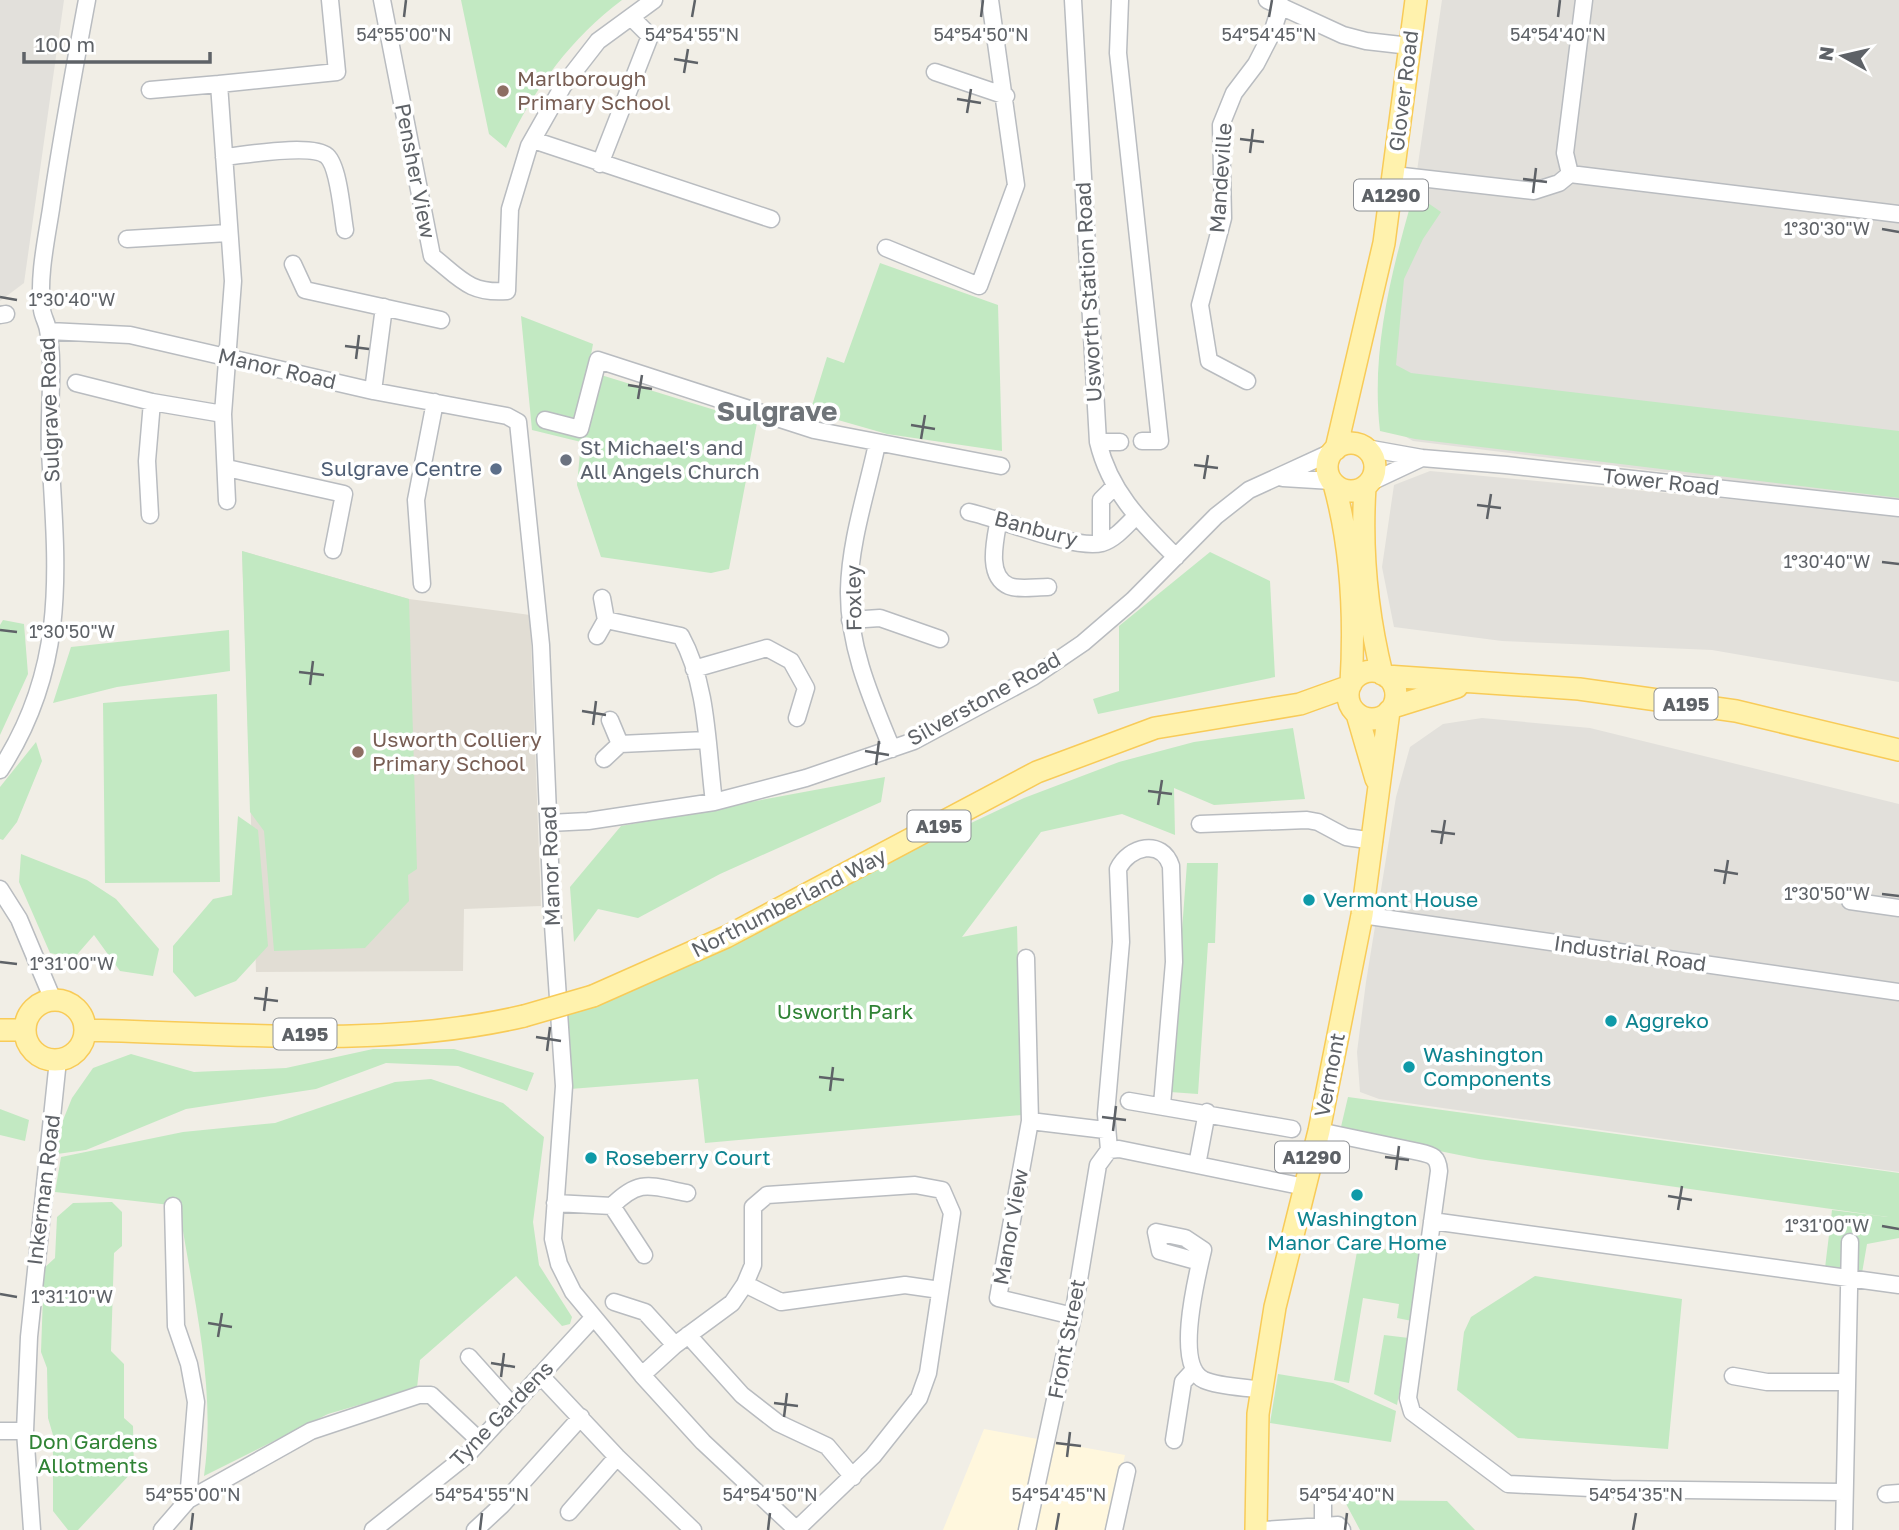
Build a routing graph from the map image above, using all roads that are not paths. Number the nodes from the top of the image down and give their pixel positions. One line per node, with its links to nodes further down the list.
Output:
1 (88, 0): 31 (street, Sulgrave Road)
2 (330, 0): 14 (street)
3 (382, 0): 17 (street, Pensher View)
4 (654, 0): 11 (street)
5 (990, 0): 16 (street)
6 (1073, 0): 42 (street, Usworth Station Road)
7 (1119, 0): 41 (street)
8 (1416, 0): 12 (main road, Glover Road / A1290)
9 (1584, 0): 20 (street)
10 (1274, 2): 12 (street); 33 (street, Mandeville)
11 (631, 17): 17 (street); 19 (street)
12 (1410, 46): 21 (main road, Glover Road / A1290)
13 (935, 72): 16 (street)
14 (219, 84): 15 (street); 18 (street)
15 (150, 90)
16 (1006, 96): 27 (street)
17 (533, 140): 19 (street)
18 (224, 157): 24 (street); 25 (street)
19 (600, 164): 23 (street)
20 (1570, 174): 21 (street); 22 (street)
21 (1394, 175): 35 (main road, Glover Road / A1290)
22 (1899, 214)
23 (771, 219)
24 (345, 230)
25 (228, 233): 26 (street); 32 (street)
26 (127, 239)
27 (886, 248)
28 (293, 264): 29 (street)
29 (384, 307): 30 (street); 36 (street)
30 (442, 320)
31 (49, 331): 32 (street, Manor Road); 84 (street, Sulgrave Road)
32 (228, 358): 36 (street, Manor Road); 39 (street)
33 (1247, 381)
34 (76, 383): 37 (street)
35 (1350, 388): 45 (main road, Glover Road / A1290); 46 (main road, Glover Road / A1290)
36 (373, 391): 38 (street, Manor Road)
37 (152, 402): 39 (street); 57 (street)
38 (435, 402): 63 (street); 87 (street, Manor Road)
39 (223, 414): 49 (street)
40 (545, 420): 44 (street)
41 (1142, 441)
42 (1098, 442): 43 (street); 53 (street, Usworth Station Road)
43 (1119, 442)
44 (877, 443): 48 (street); 67 (street, Foxley)
45 (1362, 446): 46 (main road); 47 (street, Tower Road); 52 (main road, A1290)
46 (1335, 450): 50 (street, Silverstone Road); 51 (main road, A1290)
47 (1422, 458): 52 (street, Tower Road); 55 (street, Tower Road)
48 (1001, 466)
49 (227, 468): 54 (street); 61 (street)
50 (1281, 478): 51 (street, Silverstone Road); 62 (street, Silverstone Road)
51 (1333, 482): 52 (main road); 73 (main road, A1290)
52 (1368, 484): 71 (main road, A1290)
53 (1114, 487): 58 (street, Usworth Station Road); 60 (street)
54 (228, 500)
55 (1899, 508)
56 (969, 512): 59 (street, Banbury)
57 (150, 515)
58 (1136, 516): 60 (street, Banbury); 62 (street, Usworth Station Road)
59 (999, 518): 60 (street, Banbury); 64 (street)
60 (1101, 543)
61 (333, 550)
62 (1176, 557): 81 (street, Silverstone Road)
63 (422, 584)
64 (1048, 587)
65 (602, 598): 66 (street)
66 (606, 620): 68 (street); 70 (street)
67 (850, 620): 69 (street); 81 (street, Foxley)
68 (597, 636)
69 (940, 639)
70 (694, 669): 77 (street); 79 (street)
71 (1384, 675): 72 (main road, A195); 73 (main road, A195); 75 (main road)
72 (1469, 684): 75 (main road, A195); 82 (main road, A195)
73 (1350, 685): 74 (main road, Northumberland Way / A195); 76 (main road)
74 (1300, 704): 76 (main road, Northumberland Way / A195); 99 (main road, Northumberland Way / A195, bridge)
75 (1391, 709): 76 (main road, A195); 85 (main road, Vermont / A1290)
76 (1356, 713): 85 (main road, Vermont / A1290)
77 (797, 718)
78 (610, 720): 80 (street)
79 (706, 740): 80 (street); 86 (street)
80 (620, 744): 83 (street)
81 (892, 749): 86 (street, Silverstone Road)
82 (1899, 750)
83 (604, 759)
84 (0, 770)
85 (1377, 785): 89 (main road, Vermont / A1290)
86 (714, 802): 87 (street, Silverstone Road)
87 (549, 823): 112 (street, Manor Road)
88 (1200, 824): 89 (street)
89 (1374, 841): 93 (main road, Vermont / A1290)
90 (0, 889): 96 (street)
91 (1850, 901): 92 (street)
92 (1899, 908)
93 (1362, 915): 95 (street, Industrial Road); 107 (main road, Vermont / A1290)
94 (1026, 958): 104 (street)
95 (1899, 992)
96 (53, 1000): 98 (main road); 99 (main road)
97 (0, 1030): 98 (main road)
98 (25, 1030): 100 (main road)
99 (85, 1030): 100 (main road)
100 (58, 1060): 136 (street, Inkerman Road)
101 (1129, 1101): 102 (street)
102 (1162, 1105): 103 (street); 106 (street)
103 (1207, 1112): 105 (street); 109 (street)
104 (1030, 1121): 106 (street); 124 (street, Manor View)
105 (1292, 1129)
106 (1105, 1130): 108 (street)
107 (1319, 1131): 110 (main road, Vermont / A1290); 115 (street)
108 (1109, 1150): 109 (street); 124 (street, Front Street)
109 (1197, 1165): 110 (street)
110 (1305, 1187): 133 (main road, Vermont / A1290)
111 (687, 1192): 114 (street)
112 (555, 1203): 114 (street); 125 (street, Manor Road)
113 (173, 1206): 145 (street)
114 (612, 1206): 117 (street)
115 (1432, 1221): 119 (street); 143 (street)
116 (1850, 1242): 119 (street)
117 (644, 1255)
118 (1200, 1262): 128 (street)
119 (1850, 1277): 121 (street); 132 (street)
120 (745, 1284): 122 (street); 122 (street); 126 (street)
121 (1899, 1285)
122 (940, 1290): 142 (street)
123 (614, 1302): 126 (street)
124 (1073, 1316): 154 (street, Front Street)
125 (593, 1318): 129 (street, Tyne Gardens); 130 (street, Manor Road)
126 (681, 1340): 130 (street); 142 (street)
127 (470, 1357): 134 (street)
128 (1194, 1370): 133 (street); 138 (street)
129 (540, 1375): 134 (street, Tyne Gardens); 135 (street)
130 (642, 1375): 153 (street, Manor Road)
131 (1733, 1376): 132 (street)
132 (1847, 1382): 143 (street)
133 (1263, 1391): 156 (main road, Vermont / A1290)
134 (513, 1406): 139 (street, Tyne Gardens)
135 (581, 1417): 140 (street); 151 (street)
136 (25, 1431): 137 (street); 148 (street, Inkerman Road)
137 (0, 1432)
138 (1174, 1440)
139 (480, 1441): 145 (street); 150 (street, Tyne Gardens)
140 (617, 1457): 146 (street); 152 (street)
141 (1127, 1471): 155 (street)
142 (853, 1477): 153 (street)
143 (1844, 1492): 159 (street)
144 (1323, 1495): 147 (street)
145 (188, 1500): 149 (street)
146 (569, 1512)
147 (1323, 1526): 157 (street); 158 (street)
148 (32, 1530)
149 (162, 1530)
150 (373, 1530)
151 (475, 1530)
152 (692, 1530)
153 (797, 1530)
154 (1027, 1530)
155 (1114, 1530)
156 (1256, 1530)
157 (1263, 1530)
158 (1342, 1530)
159 (1844, 1530)

